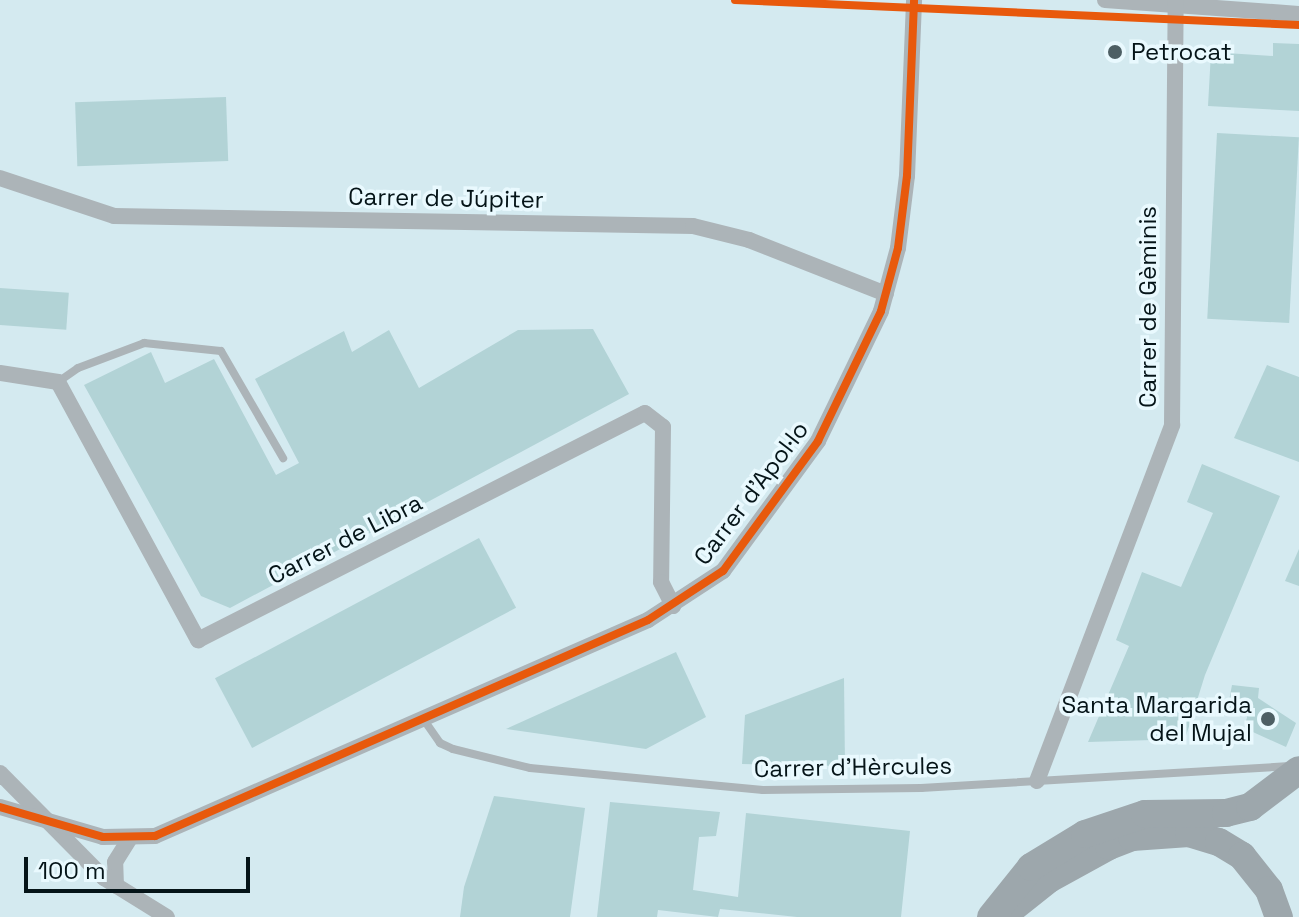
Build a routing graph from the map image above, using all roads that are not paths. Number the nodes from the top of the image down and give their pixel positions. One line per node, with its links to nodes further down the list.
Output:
1 (914, 0): 6 (street, Carrer d'Apol·lo)
2 (1105, 0): 3 (street)
3 (1176, 2): 4 (street); 14 (street, Carrer de Gèminis)
4 (1299, 14)
5 (0, 178): 6 (street, Carrer de Júpiter)
6 (886, 294): 10 (street, Carrer d'Apol·lo)
7 (0, 373): 8 (street)
8 (58, 382): 9 (lane); 10 (street, Carrer de Libra)
9 (283, 458)
10 (673, 606): 11 (street, Carrer d'Apol·lo)
11 (424, 720): 14 (lane, Carrer d'Hèrcules); 17 (street, Carrer d'Apol·lo)
12 (1299, 767): 14 (lane, Carrer d'Hèrcules); 20 (highway)
13 (0, 773): 16 (street)
14 (1037, 781)
15 (0, 807): 16 (street, Carrer d'Apol·lo)
16 (54, 825): 17 (street, Carrer d'Apol·lo); 18 (street)
17 (129, 840): 18 (street)
18 (116, 886): 19 (street)
19 (167, 917)
20 (991, 917)
21 (1002, 917): 22 (highway)
22 (1279, 917)

